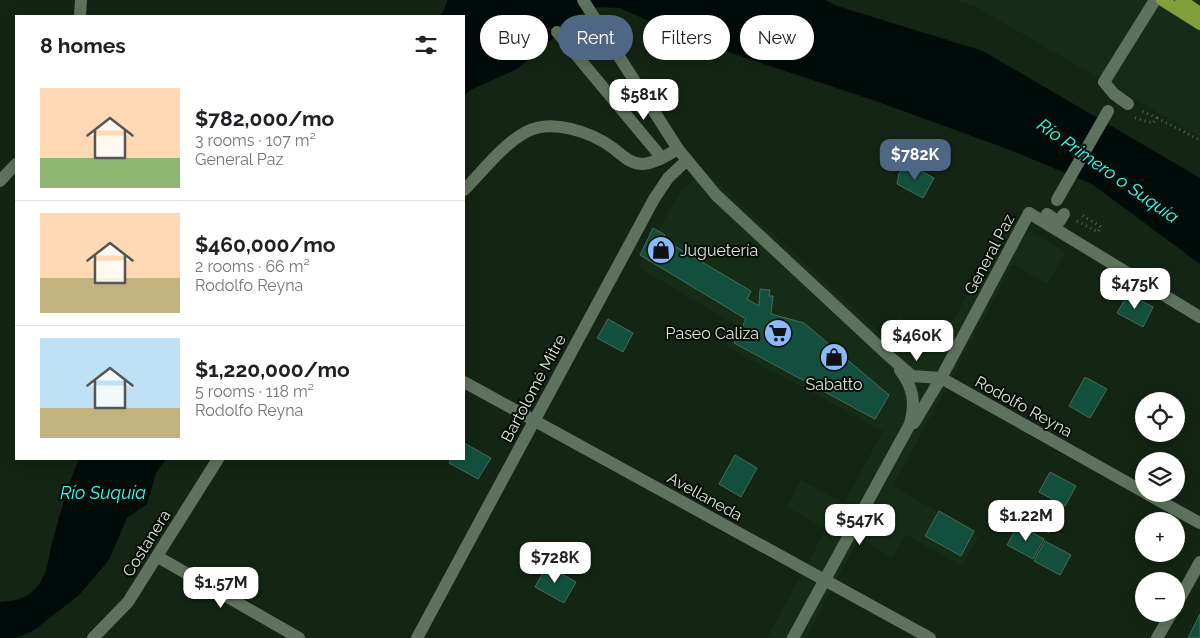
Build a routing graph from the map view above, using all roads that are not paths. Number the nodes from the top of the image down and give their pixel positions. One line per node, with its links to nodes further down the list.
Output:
1 (81, 0): 7 (street)
2 (583, 0): 12 (street)
3 (1155, 0): 10 (street)
4 (1162, 0): 8 (main road)
5 (1181, 0): 6 (main road)
6 (1200, 12)
7 (80, 15)
8 (1200, 24)
9 (557, 32): 13 (street)
10 (1125, 104)
11 (1108, 111): 18 (street)
12 (678, 149): 13 (street); 14 (street)
13 (662, 158): 17 (street)
14 (687, 160): 22 (street); 25 (street, Bartolomé Mitre)
15 (15, 165): 16 (street)
16 (0, 180)
17 (465, 189)
18 (1057, 200)
19 (1029, 213): 20 (street); 21 (street); 23 (street, General Paz)
20 (1064, 214)
21 (1200, 317)
22 (889, 356): 23 (street, Rodolfo Reyna); 26 (street)
23 (941, 378): 26 (street, General Paz); 28 (street, Rodolfo Reyna)
24 (465, 383): 25 (street, Avellaneda)
25 (534, 419): 33 (street, Avellaneda); 38 (street, Bartolomé Mitre)
26 (904, 440): 33 (street)
27 (217, 460): 31 (street, Costanera)
28 (1135, 487)
29 (1161, 502): 30 (street, Rodolfo Reyna)
30 (1200, 524)
31 (158, 557): 36 (street, Costanera); 37 (street)
32 (1198, 571): 34 (street)
33 (825, 581): 39 (street); 40 (street, Avellaneda)
34 (1185, 591)
35 (1166, 622): 41 (street)
36 (93, 638)
37 (299, 638)
38 (417, 638)
39 (793, 638)
40 (930, 638)
41 (1157, 638)

